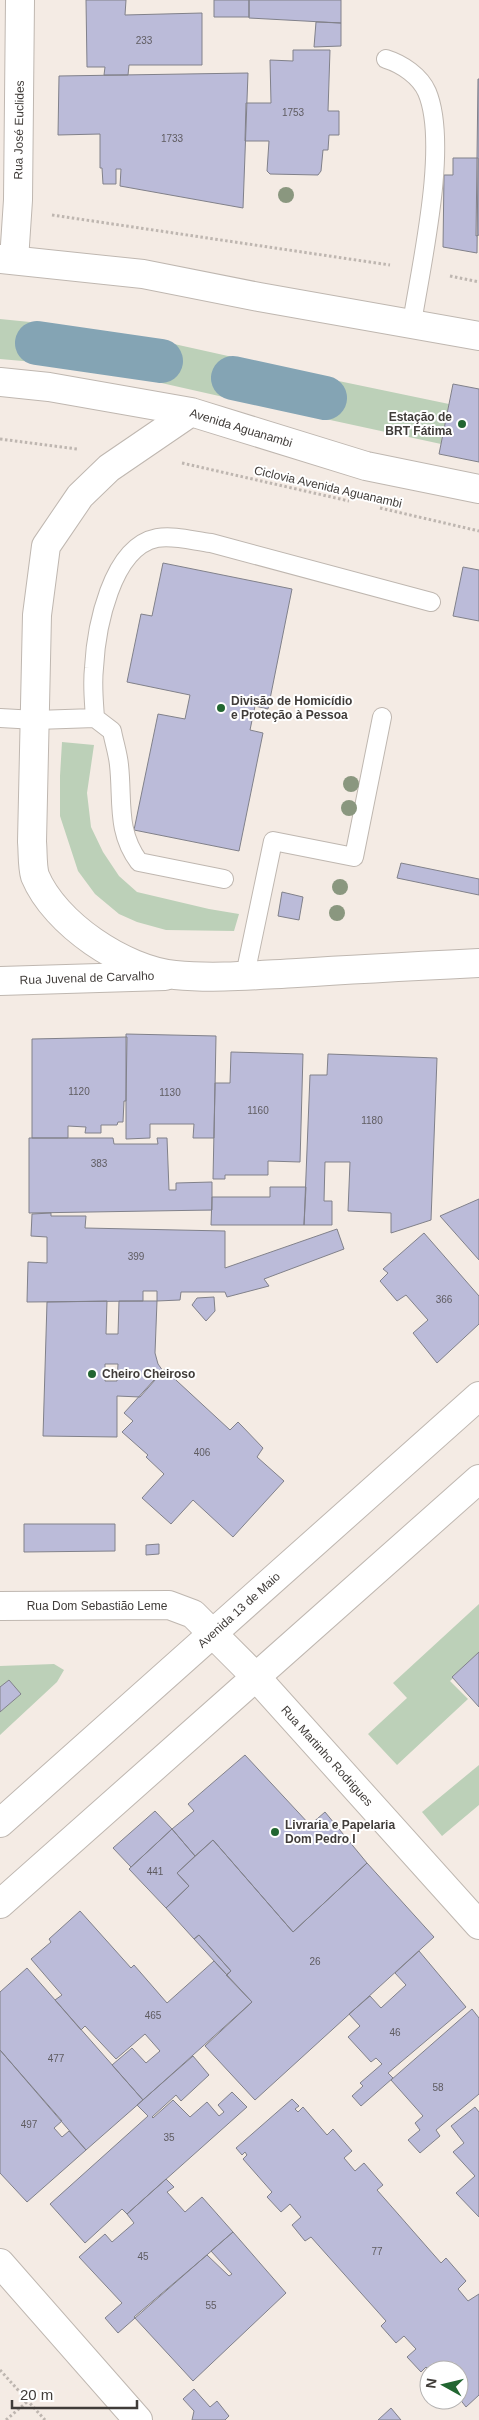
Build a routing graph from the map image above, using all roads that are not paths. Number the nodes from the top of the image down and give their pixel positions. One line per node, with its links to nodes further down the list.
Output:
1 (20, 0): 3 (main road, Rua José Euclides)
2 (386, 59): 4 (lane)
3 (7, 259): 4 (main road)
4 (412, 323): 5 (main road)
5 (479, 336)
6 (0, 382): 7 (main road, Avenida Aguanambi)
7 (191, 412): 8 (main road, Avenida Aguanambi); 13 (main road)
8 (479, 489)
9 (431, 602): 12 (lane)
10 (382, 717): 17 (lane)
11 (0, 718): 13 (lane)
12 (95, 718): 13 (lane); 14 (lane)
13 (36, 720): 16 (main road)
14 (224, 879)
15 (479, 963): 17 (main road)
16 (174, 975): 17 (main road); 18 (main road, Rua Juvenal de Carvalho)
17 (245, 975)
18 (0, 981)
19 (479, 1396): 22 (main road, Avenida 13 de Maio)
20 (479, 1479): 23 (main road)
21 (0, 1606): 22 (main road, Rua Dom Sebastião Leme)
22 (213, 1633): 23 (main road, Rua Dom Sebastião Leme); 24 (main road, Avenida 13 de Maio)
23 (256, 1677): 25 (main road); 26 (main road, Rua Martinho Rodrigues)
24 (0, 1823)
25 (0, 1904)
26 (479, 1925)
27 (0, 2263): 28 (main road)
28 (138, 2420)

